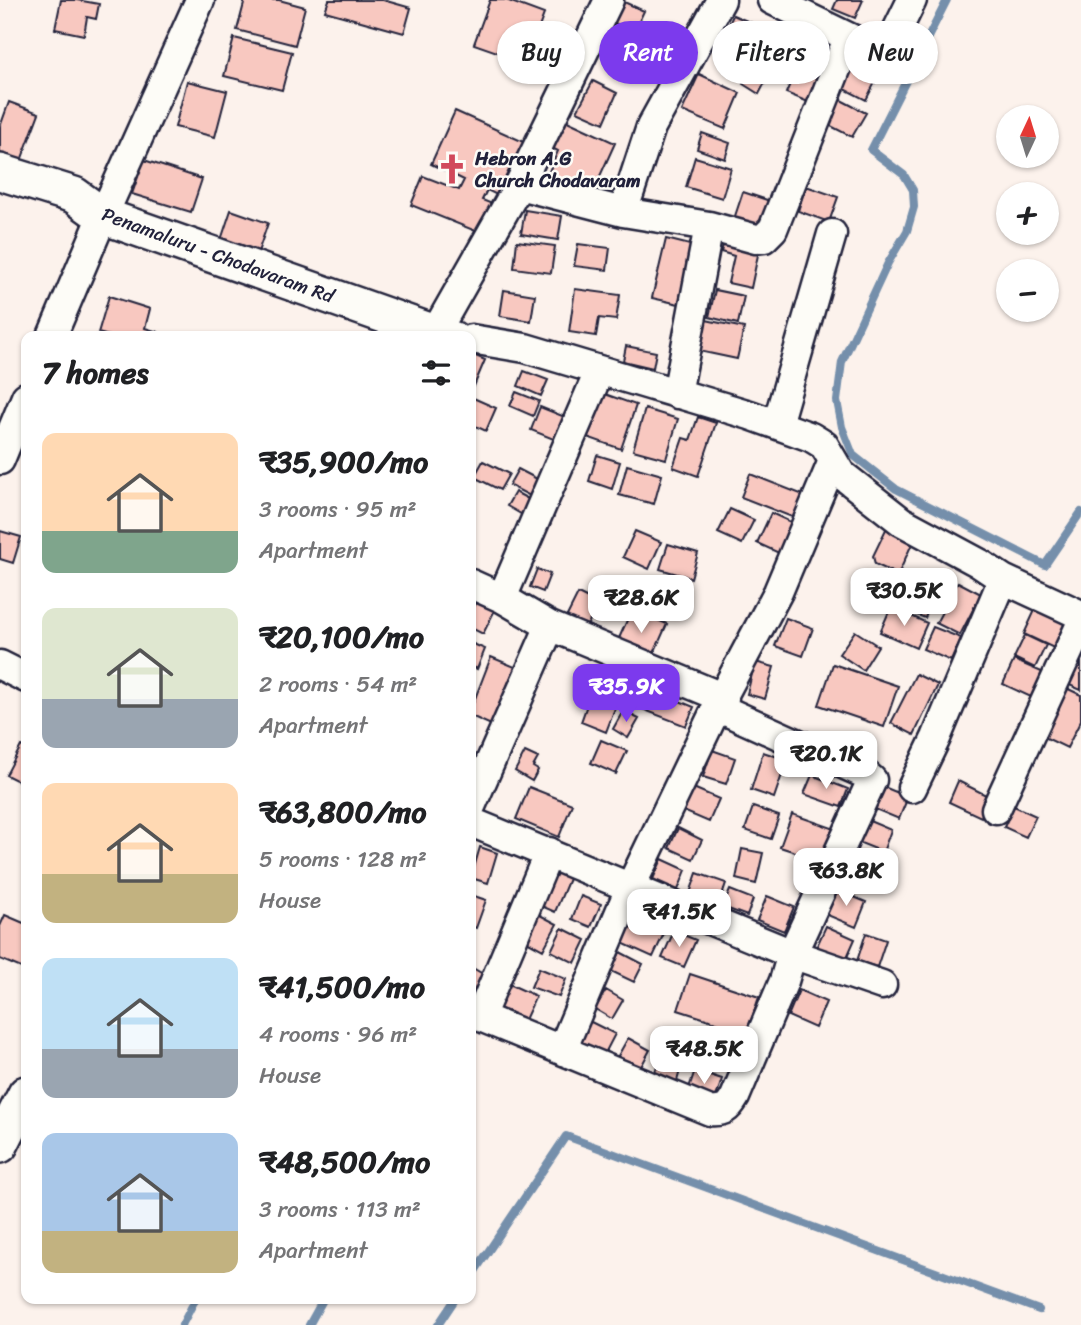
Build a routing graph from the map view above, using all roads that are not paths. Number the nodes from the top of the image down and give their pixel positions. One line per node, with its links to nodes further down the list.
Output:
1 (200, 0): 12 (street)
2 (609, 0): 10 (street)
3 (720, 0): 11 (street)
4 (772, 0): 7 (street)
5 (912, 0): 6 (street)
6 (901, 21)
7 (844, 37)
8 (844, 49): 13 (street)
9 (0, 172): 12 (street, Penamaluru - Chodavaram Rd)
10 (519, 185): 11 (street); 17 (street)
11 (624, 212): 13 (street)
12 (103, 216): 15 (street); 16 (street, Penamaluru - Chodavaram Rd)
13 (709, 226): 20 (street)
14 (832, 234): 22 (street)
15 (54, 331)
16 (430, 331)
17 (443, 331)
18 (476, 340): 19 (street)
19 (599, 372): 20 (street); 27 (street)
20 (677, 394): 22 (street)
21 (21, 409): 23 (street)
22 (777, 424): 24 (street)
23 (0, 460)
24 (833, 461): 25 (street); 33 (street)
25 (1003, 579): 28 (street); 34 (street)
26 (476, 586): 27 (street)
27 (502, 598): 30 (street)
28 (1081, 615)
29 (1081, 624): 36 (street)
30 (551, 625): 33 (street); 35 (street)
31 (0, 665): 32 (street)
32 (21, 676)
33 (720, 703): 39 (street); 40 (street)
34 (912, 788)
35 (476, 795)
36 (996, 809)
37 (476, 824): 38 (street)
38 (550, 852): 39 (street); 42 (street)
39 (631, 886): 40 (street); 44 (street)
40 (792, 954): 41 (street); 44 (street)
41 (882, 985)
42 (476, 1013)
43 (476, 1015): 44 (street)
44 (562, 1050)
45 (21, 1104): 46 (street)
46 (0, 1145)

